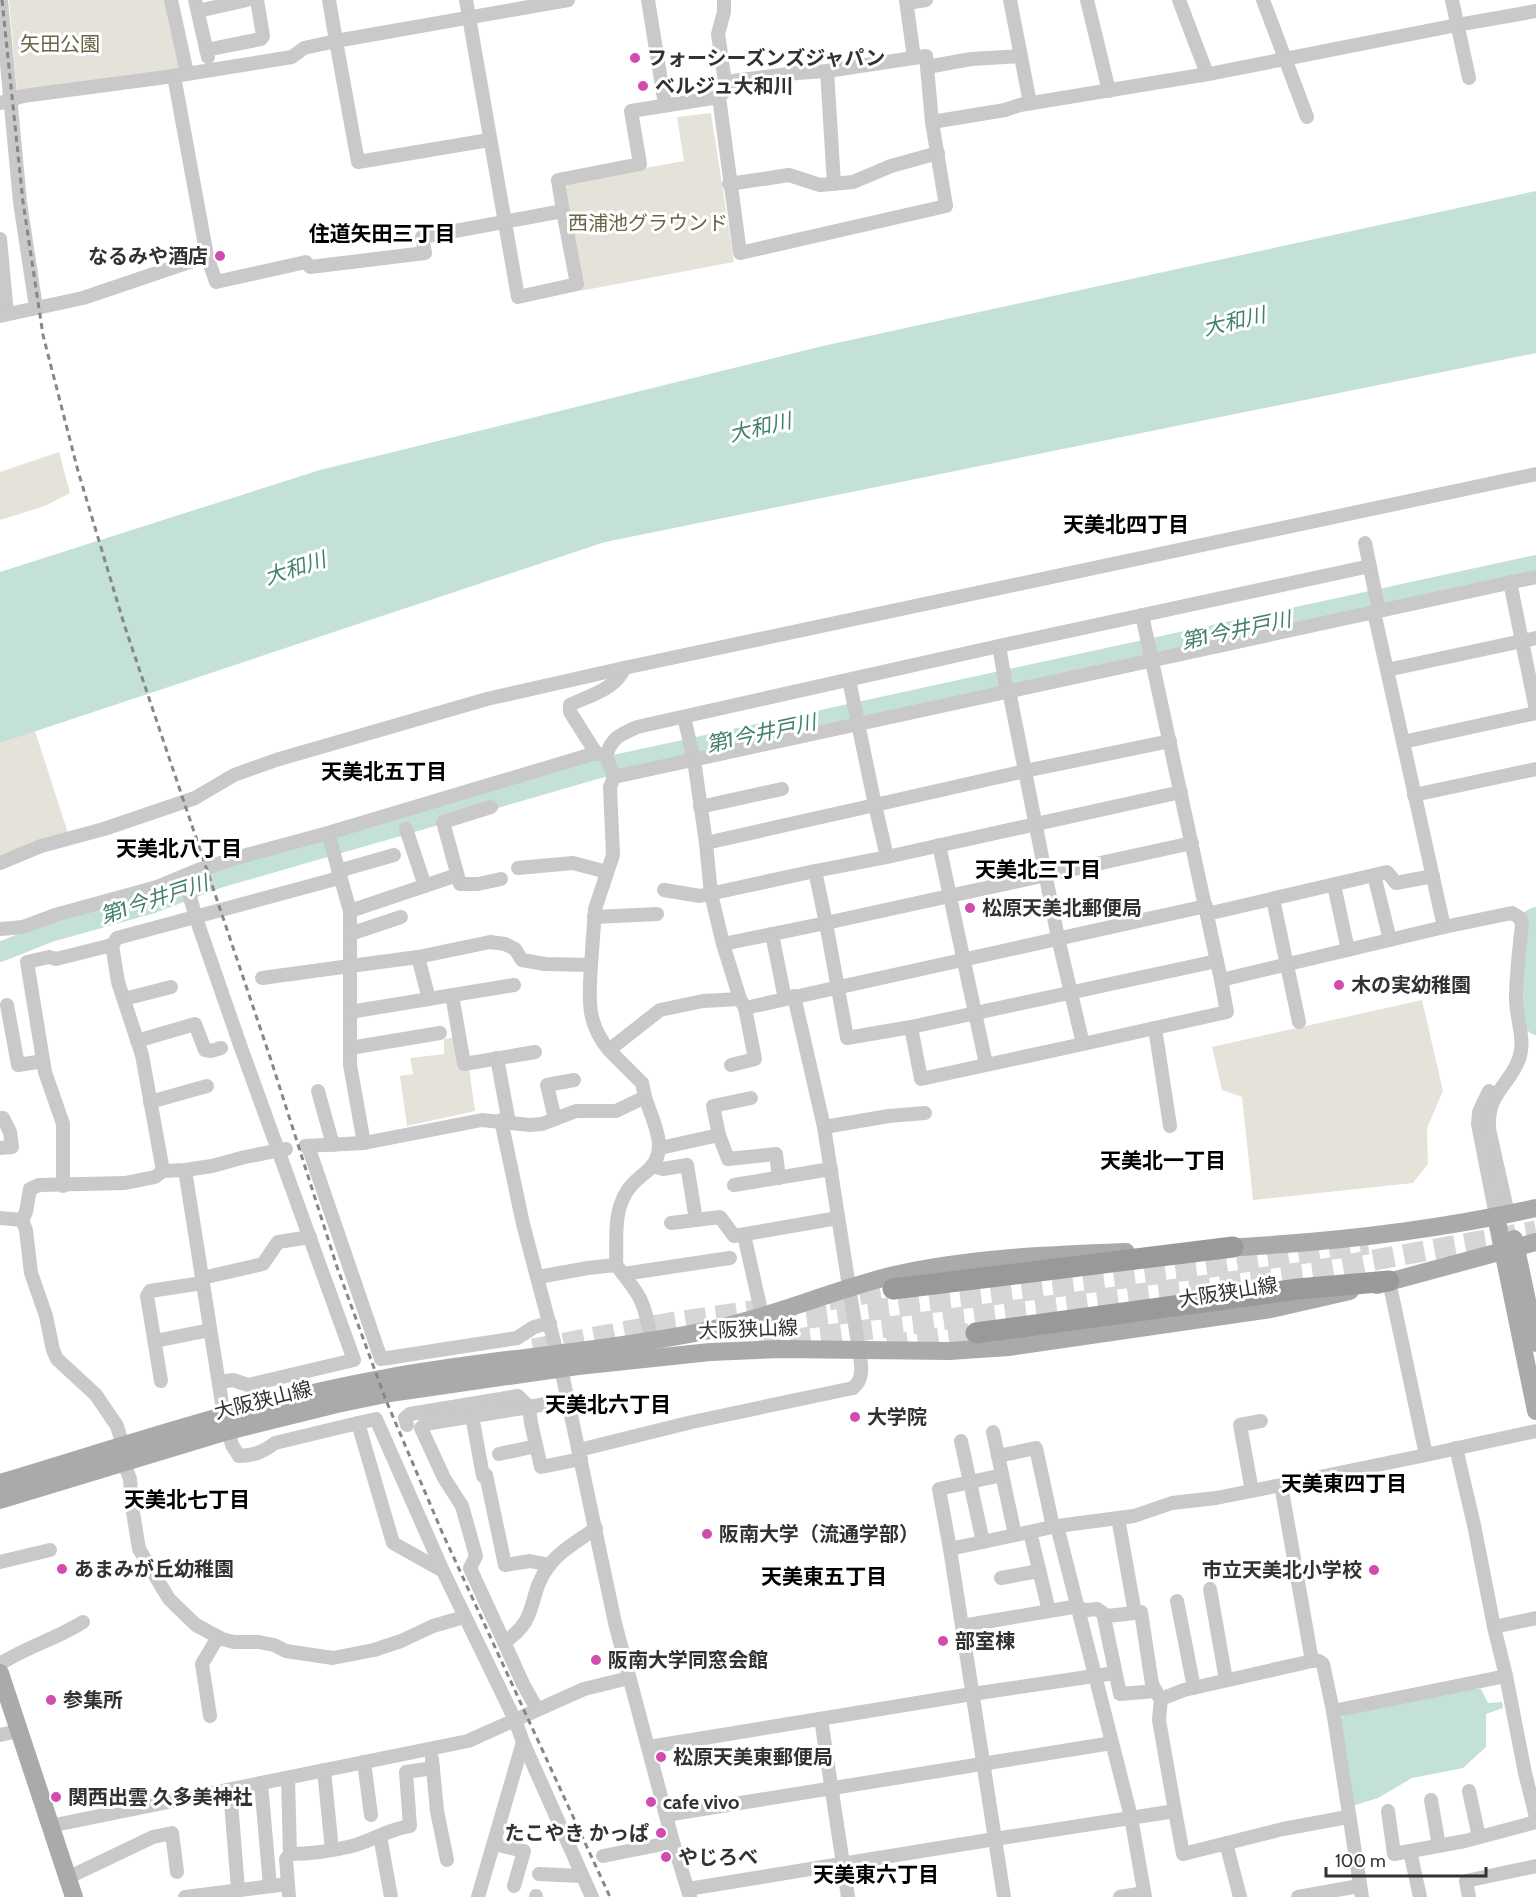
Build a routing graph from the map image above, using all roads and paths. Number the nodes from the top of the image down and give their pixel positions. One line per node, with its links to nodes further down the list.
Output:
1 (1, 0): 35 (street)
2 (171, 0): 30 (street)
3 (247, 0): 17 (street)
4 (257, 0): 22 (street)
5 (329, 0): 21 (street)
6 (466, 0): 19 (street)
7 (568, 0): 19 (street)
8 (648, 0): 37 (street)
9 (724, 0): 32 (street)
10 (926, 0): 16 (street)
11 (1010, 0): 23 (street)
12 (1087, 0): 33 (street)
13 (1179, 0): 29 (street)
14 (1263, 0): 25 (street)
15 (1452, 0): 20 (street)
16 (907, 1): 24 (street)
17 (196, 6): 22 (street)
18 (1536, 11): 20 (street)
19 (469, 18): 21 (street); 40 (street)
20 (1457, 25): 25 (street); 31 (street)
21 (336, 42): 27 (street); 40 (street)
22 (206, 50): 27 (street)
23 (1021, 56): 26 (street); 36 (street)
24 (914, 58): 26 (street); 28 (street)
25 (1285, 60): 29 (street); 38 (street)
26 (927, 67): 39 (street)
27 (211, 71): 30 (street)
28 (827, 71): 32 (street); 43 (street)
29 (1207, 74): 33 (street)
30 (180, 75): 35 (street); 47 (street)
31 (1469, 78)
32 (725, 82): 34 (street)
33 (1109, 91): 36 (street)
34 (719, 97): 37 (street); 42 (street)
35 (5, 101): 48 (street)
36 (1030, 103): 39 (street)
37 (664, 105): 44 (street)
38 (1307, 117)
39 (932, 122): 41 (street)
40 (489, 140): 45 (street)
41 (938, 153): 42 (street); 43 (street)
42 (729, 184): 43 (street)
43 (834, 184)
44 (562, 211): 45 (street); 45 (street)
45 (505, 223): 47 (street)
46 (0, 239): 49 (street)
47 (207, 256): 49 (street)
48 (35, 301)
49 (3, 315)
50 (1536, 474): 61 (street)
51 (1365, 543): 52 (street)
52 (1370, 566): 55 (street); 56 (street)
53 (1536, 577): 54 (street)
54 (1510, 582): 55 (street); 58 (street)
55 (1378, 611): 60 (street); 62 (street)
56 (1142, 615): 59 (street); 60 (street)
57 (1536, 638): 58 (street)
58 (1522, 641): 62 (street); 65 (street)
59 (999, 646): 63 (street); 64 (street)
60 (1152, 659): 64 (street); 68 (street)
61 (624, 668): 70 (street); 89 (street)
62 (1387, 670): 69 (street)
63 (849, 680): 66 (street); 67 (street)
64 (1007, 691): 67 (street); 73 (street)
65 (1536, 711): 69 (street)
66 (684, 717): 70 (street); 71 (street)
67 (858, 724): 71 (street); 78 (street)
68 (1170, 741): 73 (street); 76 (street)
69 (1403, 742): 77 (street)
70 (603, 755): 74 (street); 83 (street)
71 (694, 759): 74 (street); 80 (street)
72 (1536, 769): 77 (street)
73 (1025, 771): 78 (street); 81 (street)
74 (614, 776): 92 (street)
75 (782, 789): 80 (street)
76 (1181, 792): 81 (street); 85 (street)
77 (1414, 795): 97 (street)
78 (875, 805): 84 (street); 88 (street)
79 (491, 807): 94 (street)
80 (700, 807): 84 (street)
81 (1035, 824): 86 (street); 95 (street)
82 (406, 829): 101 (street)
83 (330, 842): 93 (street); 99 (street)
84 (706, 843): 103 (street)
85 (1192, 843): 95 (street); 106 (street)
86 (939, 845): 88 (street); 104 (street)
87 (394, 855): 93 (street)
88 (887, 857): 91 (street)
89 (0, 863)
90 (518, 868): 92 (street)
91 (815, 871): 103 (street); 112 (street)
92 (607, 872): 110 (street)
93 (338, 874): 107 (street); 111 (street)
94 (458, 875): 98 (street); 101 (street)
95 (1046, 875): 104 (street); 118 (street)
96 (1374, 875): 97 (street); 100 (street); 119 (street)
97 (1433, 876): 113 (street)
98 (501, 879)
99 (185, 880): 111 (street); 115 (street)
100 (1334, 885): 105 (street); 122 (street)
101 (425, 886): 107 (street)
102 (664, 890): 103 (street)
103 (711, 894): 120 (street)
104 (950, 896): 112 (street); 124 (street)
105 (1273, 899): 106 (street); 126 (street)
106 (1207, 910): 118 (street); 125 (street)
107 (350, 911): 116 (street)
108 (657, 914): 110 (street)
109 (400, 917): 116 (street)
110 (594, 917): 127 (street)
111 (196, 918): 121 (street); 174 (street)
112 (826, 923): 117 (street); 132 (street)
113 (1444, 927): 114 (street); 119 (street)
114 (1528, 928): 183 (street)
115 (0, 930)
116 (350, 934): 128 (street)
117 (772, 934): 120 (street); 136 (street)
118 (1058, 938): 124 (street); 134 (street)
119 (1390, 940): 122 (street)
120 (723, 944): 139 (street)
121 (111, 945): 137 (street); 154 (street)
122 (1348, 950): 126 (street)
123 (418, 957): 127 (street); 128 (street); 138 (street)
124 (963, 959): 132 (street); 142 (street)
125 (1217, 961): 130 (street); 134 (street)
126 (1287, 964): 130 (street); 143 (street)
127 (591, 965): 151 (street)
128 (350, 966): 129 (street); 141 (street)
129 (262, 978)
130 (1221, 980): 145 (street)
131 (514, 985): 135 (street)
132 (838, 986): 136 (street); 144 (street)
133 (171, 987): 137 (street)
134 (1070, 992): 142 (street); 148 (street)
135 (452, 995): 138 (street); 153 (street)
136 (789, 998): 139 (street); 168 (street)
137 (124, 999): 147 (street)
138 (429, 999): 141 (street)
139 (743, 1003): 151 (street); 156 (street)
140 (7, 1005): 154 (street)
141 (350, 1012): 150 (street)
142 (975, 1013): 144 (street); 155 (street)
143 (1299, 1022)
144 (911, 1026): 155 (street)
145 (1155, 1028): 148 (street); 167 (street)
146 (440, 1033): 150 (street)
147 (137, 1041): 149 (street); 162 (street)
148 (1083, 1044): 155 (street)
149 (221, 1048)
150 (350, 1048): 170 (street)
151 (609, 1050): 160 (street)
152 (535, 1052): 153 (street)
153 (497, 1058): 166 (street)
154 (43, 1061): 181 (street)
155 (986, 1064)
156 (730, 1065)
157 (574, 1080): 165 (street)
158 (207, 1086): 162 (street)
159 (318, 1090): 171 (street)
160 (645, 1097): 165 (street); 173 (street)
161 (751, 1098): 169 (street)
162 (150, 1102): 178 (street)
163 (925, 1113): 168 (street)
164 (0, 1118): 172 (street)
165 (555, 1119): 166 (street)
166 (505, 1121): 170 (street); 196 (street)
167 (1170, 1126)
168 (824, 1127): 176 (street)
169 (719, 1135): 173 (street); 179 (street)
170 (364, 1143): 171 (street)
171 (333, 1144): 202 (street)
172 (0, 1148)
173 (660, 1148): 175 (street)
174 (284, 1150): 177 (street); 190 (street)
175 (652, 1166): 187 (street); 195 (street)
176 (831, 1169): 179 (street); 185 (street)
177 (185, 1170): 178 (street); 197 (street)
178 (163, 1171): 181 (street)
179 (779, 1178): 180 (street)
180 (734, 1185)
181 (63, 1186): 186 (street)
182 (1536, 1208): 183 (main road, 大阪狭山線)
183 (1502, 1215): 192 (main road, 大阪狭山線); 193 (main road)
184 (0, 1218): 186 (street)
185 (838, 1218): 189 (street); 199 (street)
186 (22, 1220): 227 (street)
187 (696, 1220): 188 (street); 189 (street)
188 (671, 1223)
189 (744, 1235): 201 (street)
190 (310, 1237): 197 (street); 211 (street)
191 (1536, 1242): 193 (main road, 大阪狭山線)
192 (1233, 1247): 199 (main road, 大阪狭山線); 200 (highway)
193 (1510, 1249): 198 (main road, 大阪狭山線); 207 (main road); 214 (main road)
194 (730, 1258): 195 (street)
195 (619, 1270): 196 (street); 205 (street)
196 (538, 1277): 202 (street)
197 (202, 1281): 203 (street); 206 (street)
198 (1389, 1281): 204 (highway); 208 (main road, 大阪狭山線); 228 (street)
199 (849, 1288): 201 (main road, 大阪狭山線); 208 (street)
200 (892, 1289)
201 (762, 1316): 205 (main road, 大阪狭山線)
202 (550, 1323): 209 (street)
203 (210, 1330): 206 (street); 211 (street)
204 (976, 1333)
205 (651, 1340): 209 (main road, 大阪狭山線)
206 (155, 1341): 210 (street)
207 (1536, 1343)
208 (859, 1350): 209 (main road, 大阪狭山線); 226 (street)
209 (559, 1360): 212 (street); 217 (main road, 大阪狭山線)
210 (161, 1381)
211 (219, 1382): 217 (street)
212 (568, 1400): 213 (street); 226 (street)
213 (529, 1407): 215 (street); 219 (street); 223 (street)
214 (1536, 1411)
215 (472, 1416): 245 (street); 261 (street)
216 (1261, 1421): 234 (street)
217 (226, 1424): 218 (street); 227 (main road, 大阪狭山線)
218 (358, 1424): 246 (street); 246 (street)
219 (407, 1425)
220 (1536, 1431): 224 (street)
221 (993, 1432): 229 (street)
222 (961, 1441): 231 (street)
223 (536, 1446): 225 (street); 226 (street)
224 (1456, 1448): 228 (street); 259 (street)
225 (499, 1454)
226 (580, 1454): 238 (street)
227 (123, 1455): 232 (main road, 大阪狭山線); 235 (main road, 大阪狭山線); 260 (street)
228 (1426, 1455): 233 (street)
229 (998, 1456): 230 (street); 237 (street)
230 (1002, 1475): 231 (street); 240 (street)
231 (970, 1482): 241 (street); 242 (street)
232 (0, 1483)
233 (1281, 1485): 234 (street); 262 (street)
234 (1252, 1491): 236 (street)
235 (0, 1500)
236 (1118, 1518): 237 (street); 254 (street)
237 (1055, 1527): 239 (street); 251 (street)
238 (596, 1528): 245 (street); 268 (street)
239 (1030, 1532): 240 (street); 247 (street)
240 (1015, 1535): 241 (street)
241 (983, 1542): 242 (street)
242 (950, 1549): 258 (street)
243 (50, 1550): 244 (street)
244 (0, 1563)
245 (550, 1564): 261 (street)
246 (443, 1571): 255 (street)
247 (1039, 1571): 248 (street); 252 (street)
248 (1001, 1578)
249 (1210, 1589): 269 (street)
250 (1177, 1600): 270 (street)
251 (1080, 1608): 252 (street); 253 (street); 266 (street)
252 (1049, 1611): 258 (street)
253 (1103, 1613): 254 (street); 265 (street)
254 (1135, 1613): 272 (street)
255 (464, 1617): 260 (street); 277 (street)
256 (1536, 1618): 259 (street)
257 (83, 1622): 263 (street)
258 (962, 1626): 271 (street)
259 (1494, 1627): 267 (street)
260 (218, 1637): 275 (street)
261 (504, 1642): 273 (street)
262 (1312, 1661): 269 (street); 274 (street)
263 (0, 1664)
264 (0, 1673): 278 (main road)
265 (1115, 1673): 266 (street); 272 (street)
266 (1095, 1675): 271 (street); 281 (street)
267 (1506, 1676): 274 (street); 300 (street)
268 (630, 1678): 273 (street); 282 (street)
269 (1226, 1680): 270 (street)
270 (1194, 1688): 272 (street)
271 (972, 1694): 276 (street); 285 (street)
272 (1158, 1695): 295 (street)
273 (537, 1709): 277 (street)
274 (1333, 1711): 299 (street)
275 (210, 1716)
276 (821, 1719): 282 (street); 290 (street)
277 (515, 1720): 280 (street); 283 (street)
278 (18, 1731): 279 (street); 302 (main road)
279 (0, 1735)
280 (523, 1742): 308 (street); 319 (street)
281 (1112, 1743): 285 (street); 298 (street)
282 (649, 1747): 297 (street)
283 (431, 1748): 284 (street); 286 (street)
284 (364, 1762): 287 (street); 296 (street)
285 (983, 1763): 290 (street); 305 (street)
286 (433, 1768): 303 (street); 314 (street)
287 (324, 1770): 288 (street); 310 (street)
288 (288, 1778): 289 (street); 312 (street)
289 (261, 1783): 291 (street); 321 (street)
290 (832, 1788): 297 (street); 315 (street)
291 (230, 1790): 302 (street); 325 (street)
292 (1469, 1791): 304 (street)
293 (1431, 1800): 309 (street)
294 (1388, 1811): 311 (street)
295 (1174, 1812): 298 (street); 307 (street)
296 (371, 1815)
297 (666, 1815): 306 (street)
298 (1131, 1817): 305 (street); 327 (street)
299 (1348, 1817): 307 (street); 324 (street)
300 (1536, 1817)
301 (1536, 1822): 304 (street)
302 (50, 1826): 320 (main road)
303 (380, 1836): 310 (street); 330 (street)
304 (1479, 1837): 309 (street)
305 (995, 1839): 315 (street); 334 (street)
306 (673, 1842): 313 (street); 326 (street)
307 (1226, 1843): 336 (street)
308 (494, 1844): 322 (street); 331 (street)
309 (1439, 1846): 311 (street)
310 (332, 1850): 312 (street)
311 (1410, 1851): 338 (street)
312 (291, 1854): 323 (street)
313 (603, 1856)
314 (447, 1860)
315 (843, 1864): 326 (street); 333 (street)
316 (1536, 1866): 339 (street)
317 (177, 1872): 320 (street)
318 (539, 1874): 319 (street)
319 (582, 1876): 332 (street)
320 (68, 1878): 328 (main road)
321 (270, 1886): 323 (street); 325 (street)
322 (514, 1886)
323 (289, 1890)
324 (1360, 1891): 337 (street)
325 (243, 1892): 329 (street)
326 (689, 1893)
327 (1144, 1895): 335 (street)
328 (74, 1897)
329 (185, 1897)
330 (391, 1897)
331 (478, 1897)
332 (592, 1897)
333 (848, 1897)
334 (1004, 1897)
335 (1120, 1897)
336 (1240, 1897)
337 (1298, 1897)
338 (1420, 1897)
339 (1469, 1897)

